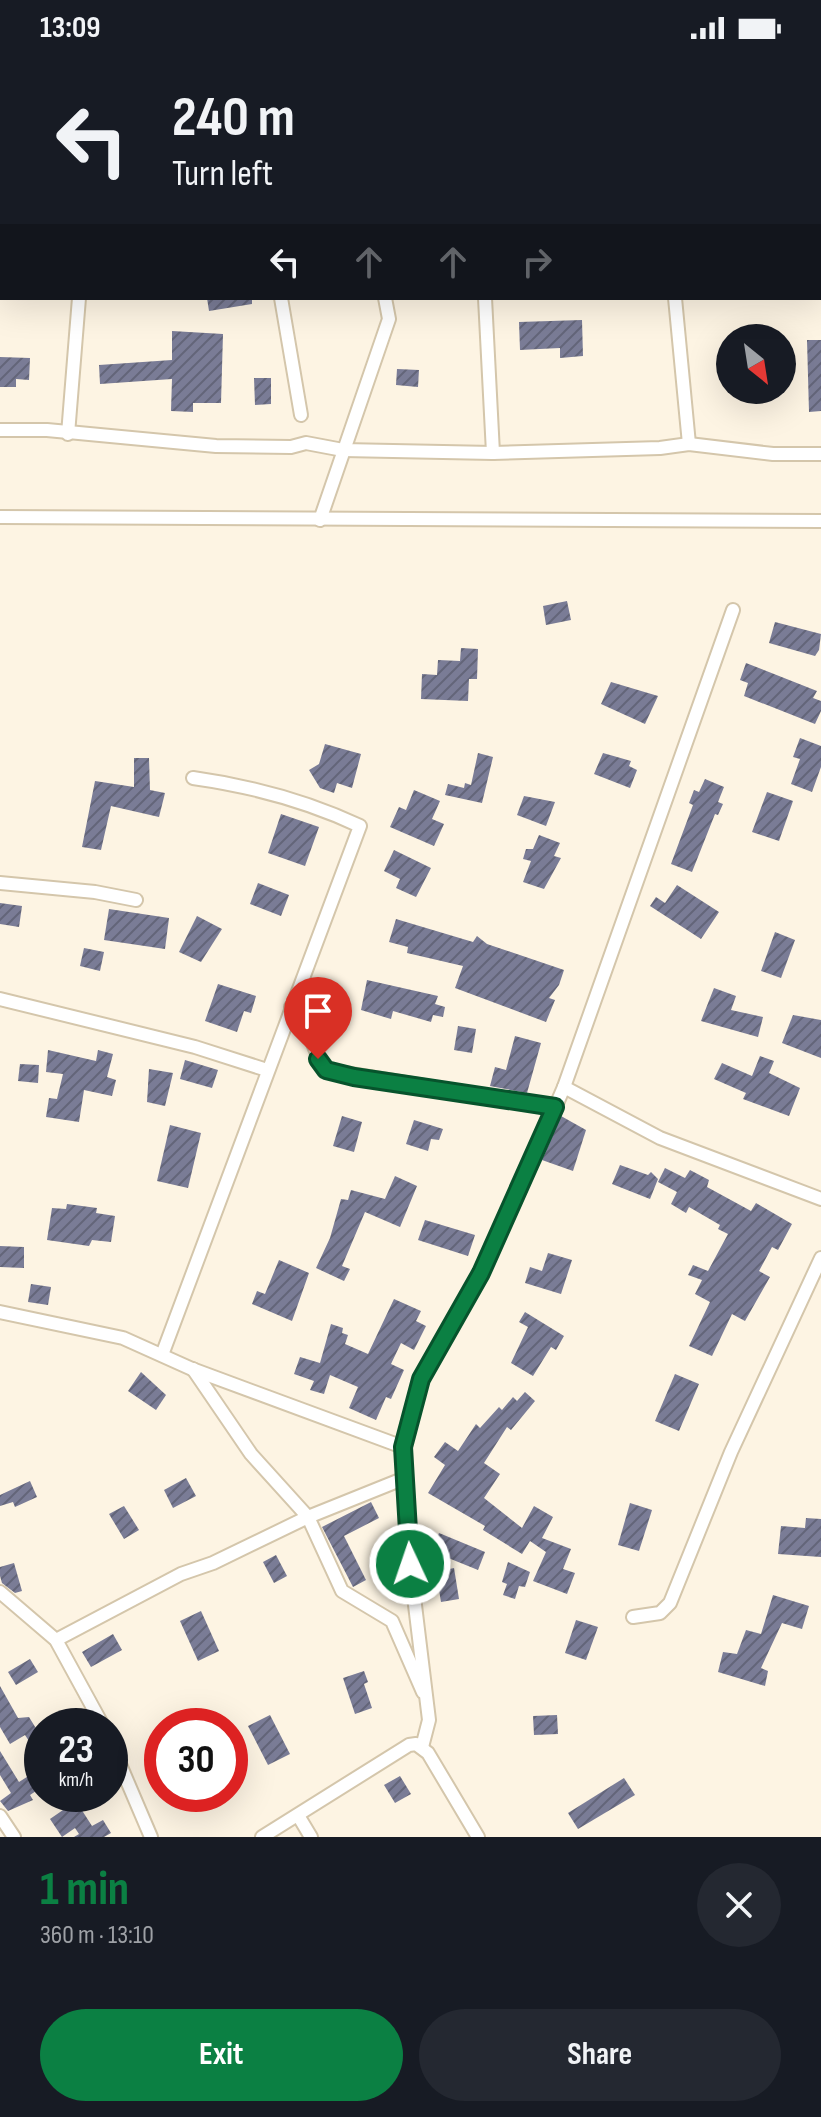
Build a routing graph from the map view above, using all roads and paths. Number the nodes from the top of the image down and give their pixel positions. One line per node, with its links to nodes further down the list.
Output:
1 (79, 300): 8 (street)
2 (281, 300): 6 (street)
3 (385, 300): 10 (street)
4 (485, 300): 11 (street)
5 (675, 300): 9 (street)
6 (301, 415)
7 (0, 430): 8 (street)
8 (68, 434): 10 (street)
9 (689, 444): 11 (street); 12 (street)
10 (343, 450): 11 (street); 14 (street)
11 (493, 453)
12 (821, 454)
13 (0, 517): 14 (street)
14 (320, 520): 15 (street)
15 (821, 521)
16 (733, 610): 23 (street)
17 (193, 778): 21 (street)
18 (0, 883): 19 (street)
19 (136, 900)
20 (0, 999): 22 (street)
21 (291, 1007): 22 (street); 24 (street)
22 (267, 1070): 28 (street)
23 (564, 1087): 24 (street); 25 (street)
24 (555, 1107): 30 (street)
25 (821, 1199)
26 (821, 1258): 34 (street)
27 (0, 1312): 28 (street)
28 (162, 1355): 29 (street)
29 (192, 1369): 30 (street); 32 (street)
30 (403, 1447): 31 (street)
31 (405, 1478): 32 (street); 36 (street)
32 (308, 1517): 35 (street); 36 (street)
33 (0, 1592): 35 (street)
34 (633, 1617)
35 (56, 1640): 37 (street)
36 (427, 1703): 38 (street)
37 (93, 1708)
38 (422, 1747): 41 (street); 46 (street)
39 (128, 1783): 43 (street)
40 (0, 1816): 42 (street)
41 (299, 1817): 44 (street); 45 (street)
42 (14, 1837)
43 (151, 1837)
44 (262, 1837)
45 (311, 1837)
46 (478, 1837)

